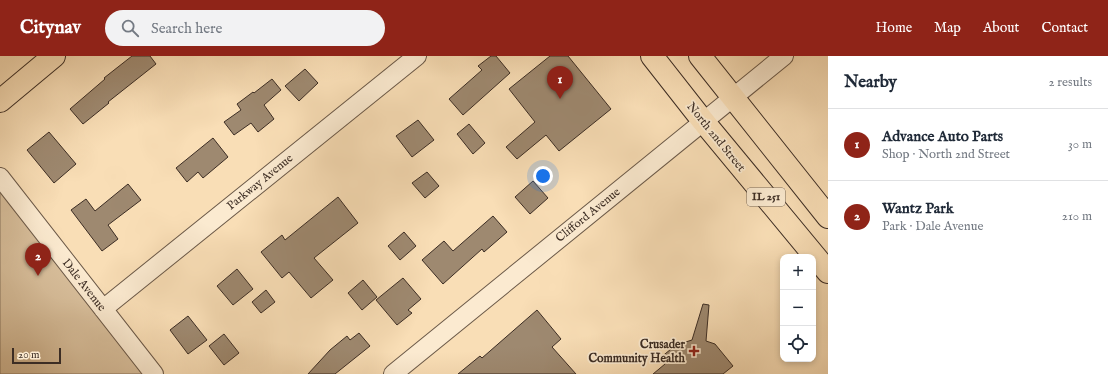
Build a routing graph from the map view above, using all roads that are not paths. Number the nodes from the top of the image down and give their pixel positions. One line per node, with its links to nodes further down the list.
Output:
1 (54, 56): 7 (main road)
2 (418, 56): 12 (street, Parkway Avenue)
3 (652, 56): 8 (main road, North 2nd Street / IL 251)
4 (700, 56): 6 (main road, IL 251)
5 (784, 56): 6 (street, Clifford Avenue)
6 (732, 98): 8 (street, Clifford Avenue); 10 (main road, IL 251)
7 (0, 101)
8 (703, 121): 11 (main road, North 2nd Street / IL 251); 14 (street, Clifford Avenue)
9 (0, 177): 12 (street, Dale Avenue)
10 (828, 217)
11 (828, 272)
12 (103, 308): 13 (street, Dale Avenue)
13 (154, 374)
14 (393, 374)

